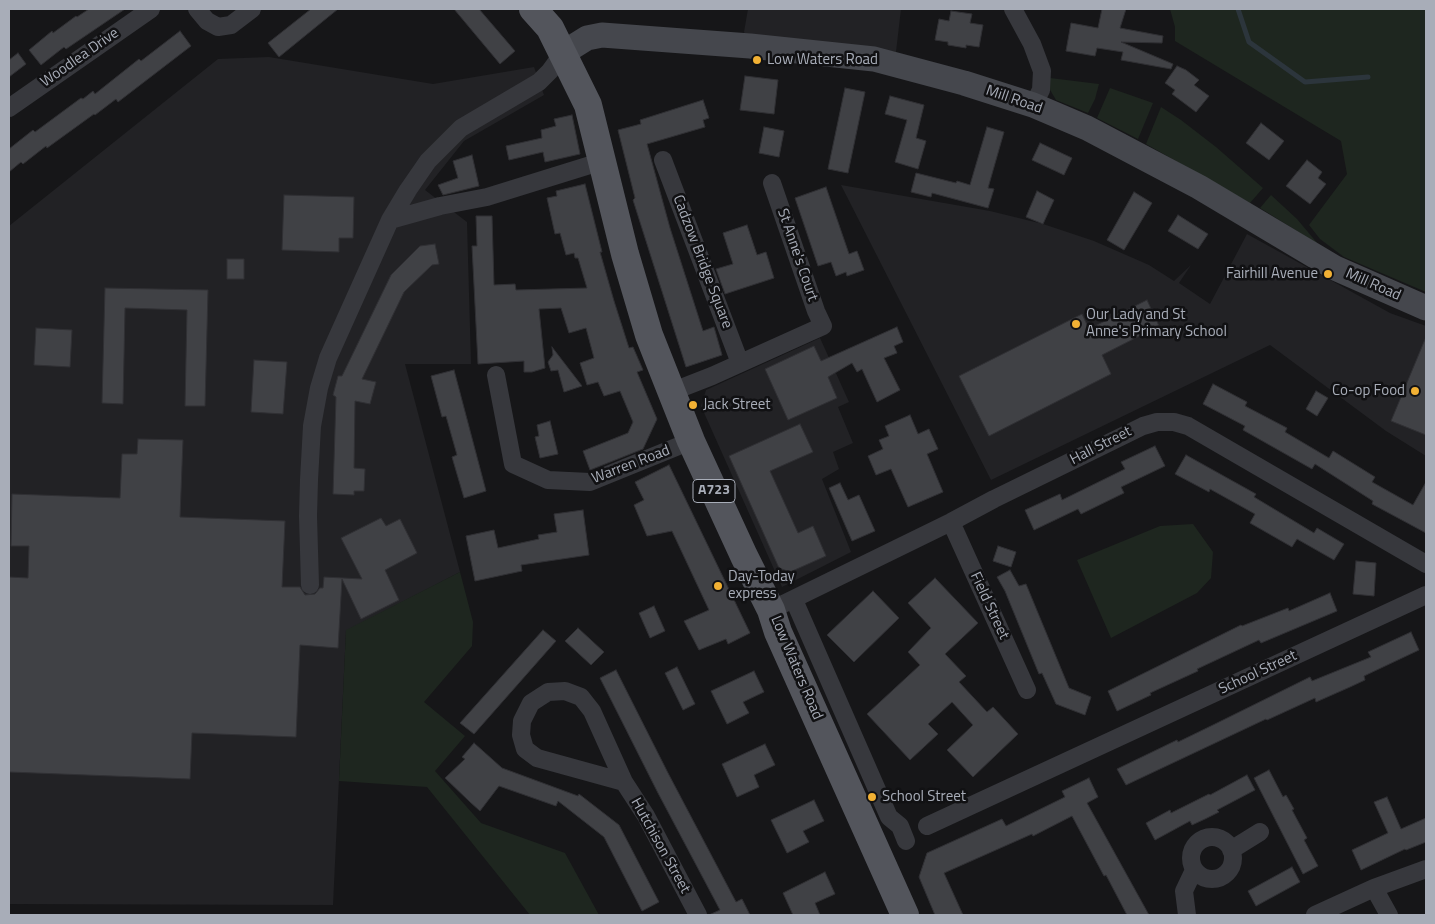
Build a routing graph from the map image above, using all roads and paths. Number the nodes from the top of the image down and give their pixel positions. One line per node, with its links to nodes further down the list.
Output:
1 (151, 9): 8 (street, Woodlea Drive)
2 (197, 9): 3 (street)
3 (252, 9)
4 (533, 9): 6 (main road, A723)
5 (1013, 9): 7 (street)
6 (564, 53): 7 (main road, Mill Road); 10 (main road, Low Waters Road / A723); 12 (street)
7 (1033, 105): 13 (main road, Mill Road)
8 (9, 108)
9 (664, 160): 14 (street, Cadzow Bridge Square)
10 (603, 161): 12 (street); 16 (main road, Low Waters Road / A723)
11 (772, 183): 14 (street, St Anne's Court)
12 (390, 220): 20 (street)
13 (1426, 308)
14 (740, 364): 16 (street)
15 (496, 375): 17 (street, Warren Road)
16 (671, 392): 17 (main road, Low Waters Road / A723)
17 (691, 441): 22 (main road, Low Waters Road / A723)
18 (951, 522): 19 (street, Hall Street); 22 (street, Hall Street); 23 (street, Field Street)
19 (1426, 564)
20 (310, 585)
21 (1426, 595): 25 (street, School Street)
22 (782, 605): 27 (street, Low Waters Road); 33 (main road, Low Waters Road / A723)
23 (1027, 690)
24 (624, 782): 24 (street, Hutchison Street); 32 (street, Hutchison Street)
25 (927, 826)
26 (1260, 832): 28 (street)
27 (906, 841)
28 (1231, 850): 30 (street); 30 (street)
29 (1426, 869): 31 (street)
30 (1194, 870): 34 (street)
31 (1374, 888): 35 (street); 36 (street)
32 (693, 913)
33 (905, 915)
34 (1187, 915)
35 (1315, 915)
36 (1389, 915)

